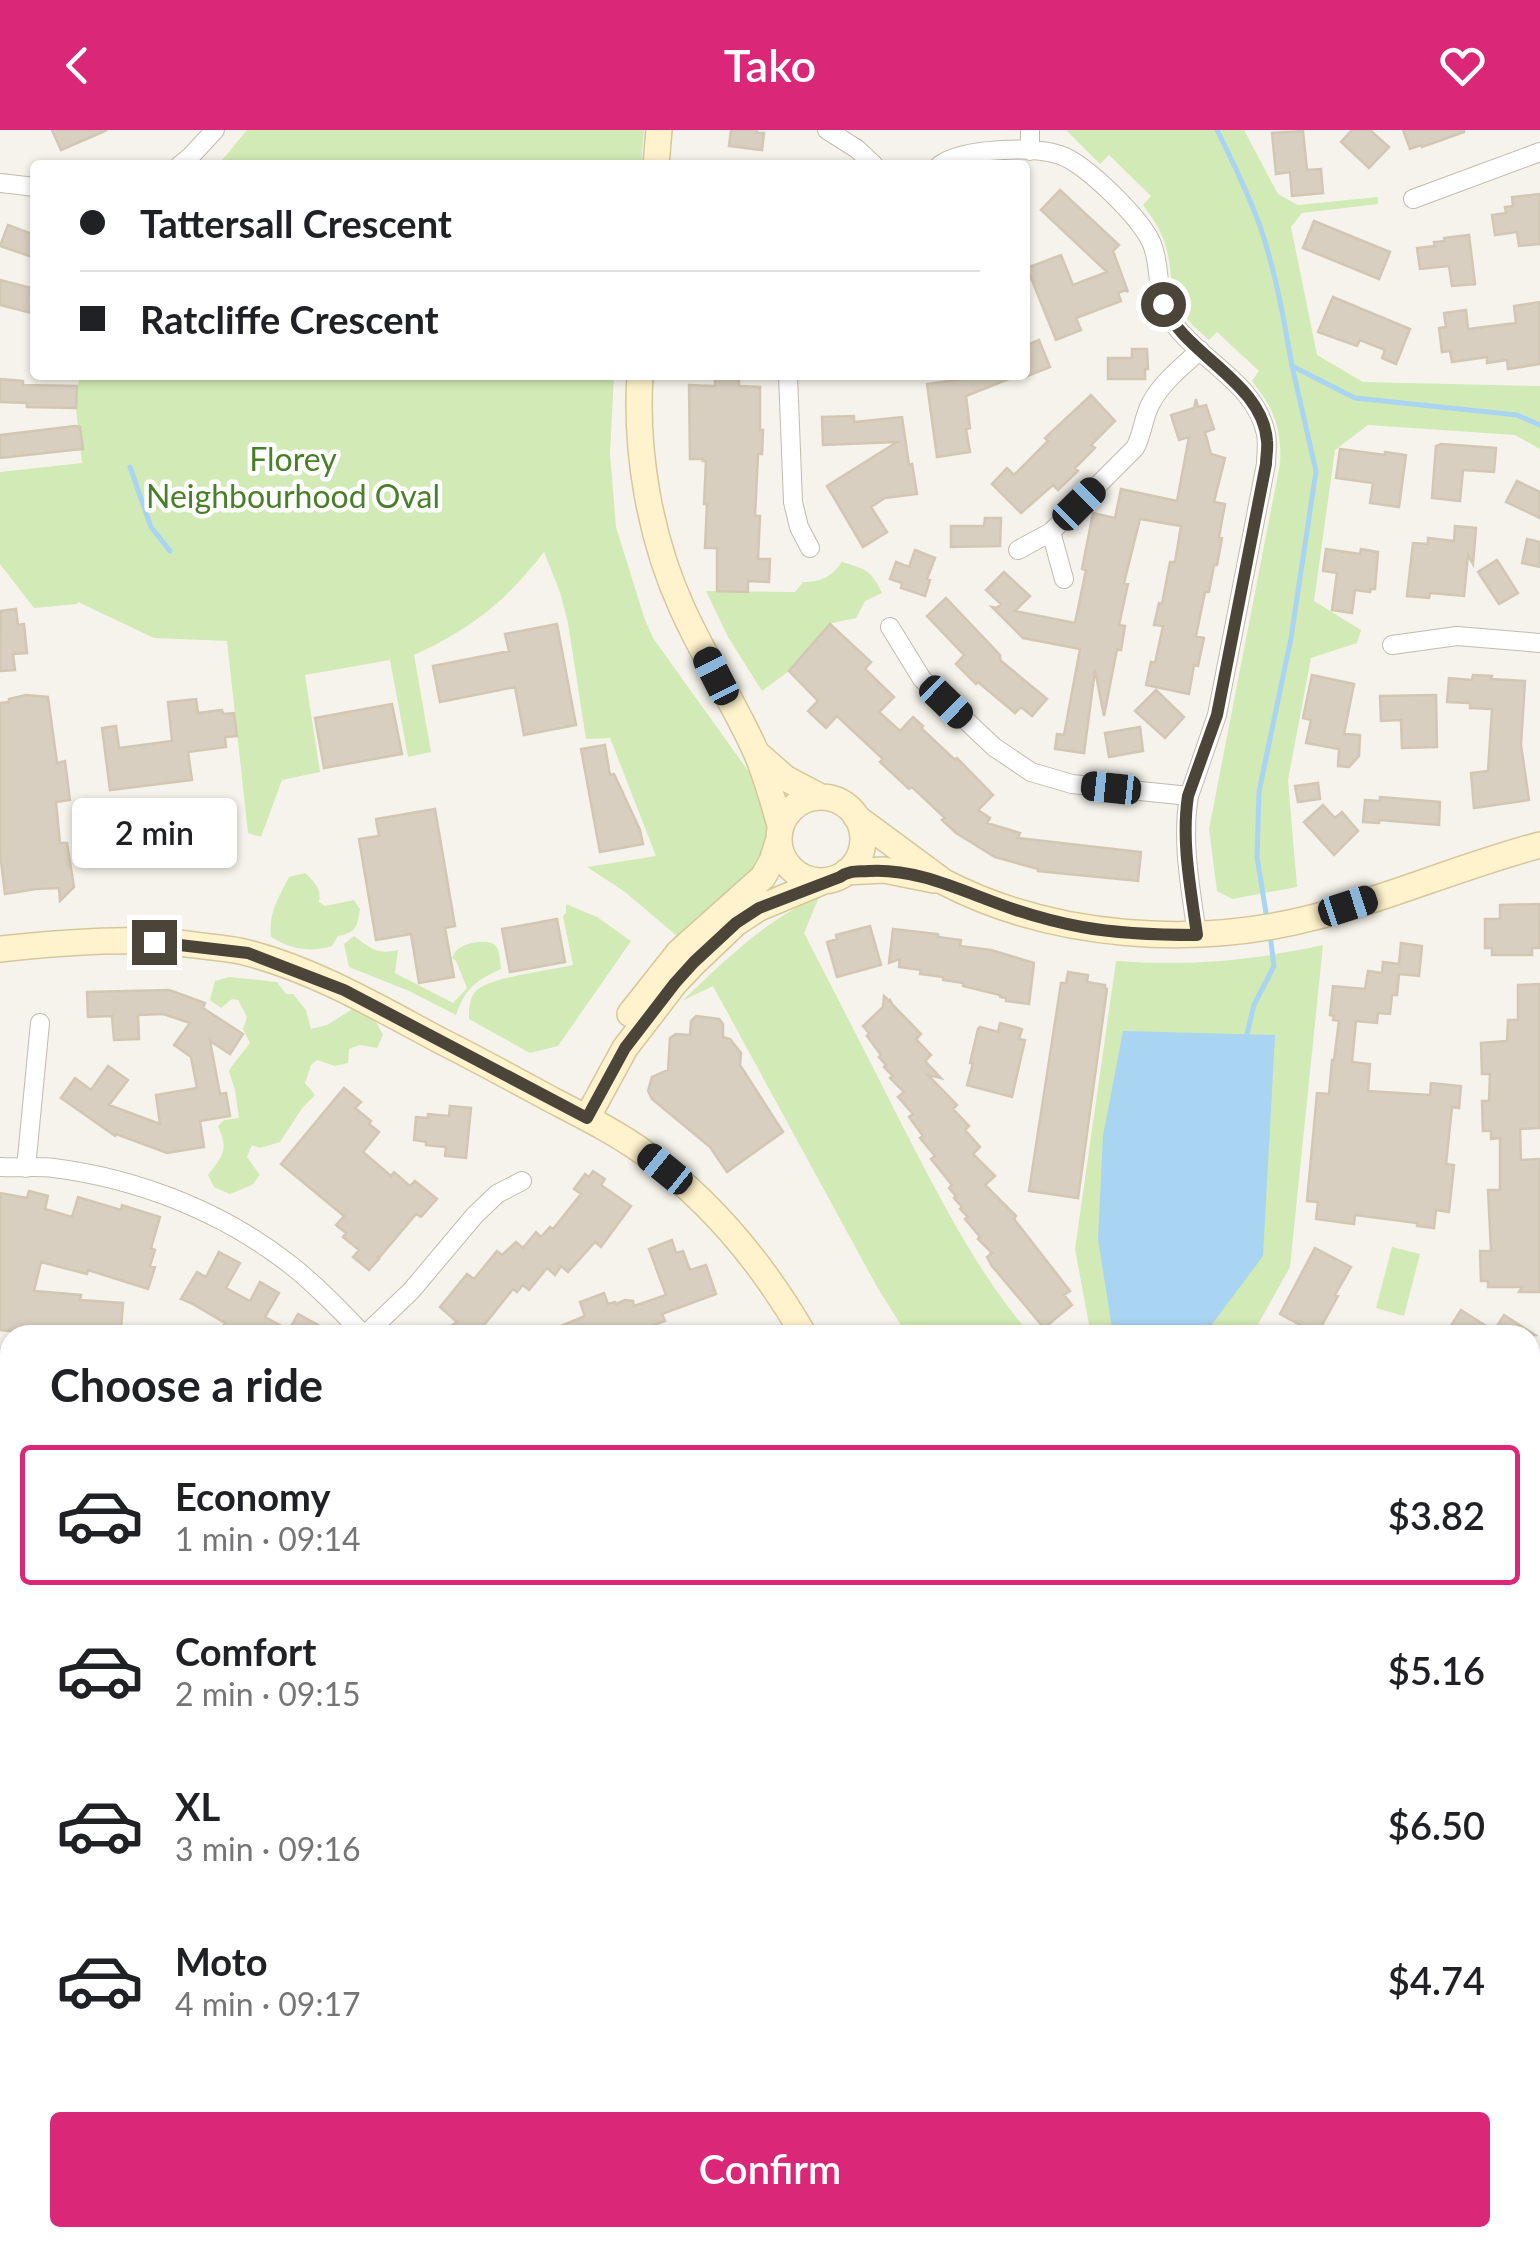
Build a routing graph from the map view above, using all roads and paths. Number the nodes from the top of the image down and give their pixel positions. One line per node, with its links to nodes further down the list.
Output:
1 (215, 130): 7 (street)
2 (659, 130): 8 (street)
3 (826, 130): 9 (street)
4 (1030, 130): 5 (street)
5 (1030, 151): 10 (street); 14 (street)
6 (1540, 152): 13 (street)
7 (186, 160)
8 (656, 160)
9 (869, 160)
10 (948, 160)
11 (1, 185): 12 (street)
12 (30, 187)
13 (1413, 199)
14 (1200, 350): 17 (street); 26 (street)
15 (640, 380): 24 (street)
16 (788, 380): 18 (street)
17 (1051, 532): 19 (street); 20 (street)
18 (810, 548)
19 (1018, 550)
20 (1064, 580)
21 (890, 627): 26 (street)
22 (1540, 643): 23 (street)
23 (1392, 645)
24 (756, 752): 25 (street); 28 (street)
25 (819, 796): 27 (street); 28 (street)
26 (1188, 796): 32 (street)
27 (856, 816): 30 (street); 31 (street)
28 (779, 834): 30 (street); 35 (street)
29 (1540, 845): 32 (street)
30 (835, 877): 31 (street); 35 (street)
31 (944, 882): 32 (street)
32 (1197, 935)
33 (0, 949): 35 (street)
34 (40, 1023): 37 (street)
35 (579, 1114): 41 (street)
36 (0, 1167): 37 (street)
37 (26, 1168): 39 (street)
38 (522, 1181): 40 (street)
39 (355, 1325)
40 (375, 1325)
41 (798, 1325)

